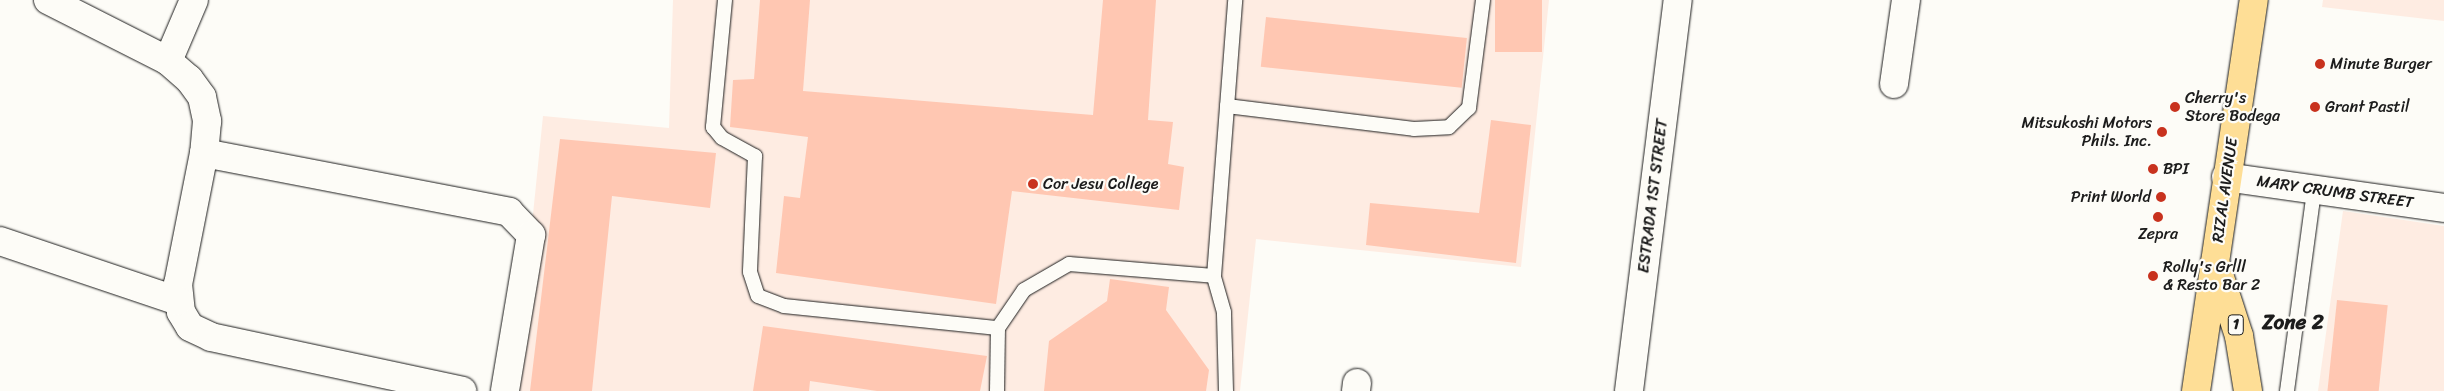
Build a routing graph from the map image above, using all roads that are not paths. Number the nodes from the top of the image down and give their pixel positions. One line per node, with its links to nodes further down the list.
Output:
1 (48, 0): 9 (street)
2 (194, 0): 9 (street)
3 (725, 0): 20 (lane)
4 (1235, 0): 11 (lane)
5 (1483, 0): 11 (lane)
6 (1678, 0): 25 (street, ESTRADA 1ST STREET)
7 (1906, 0): 10 (street)
8 (2254, 0): 13 (main road, RIZAL AVENUE / 1)
9 (168, 61): 12 (street)
10 (1894, 84)
11 (1227, 106): 18 (lane)
12 (204, 153): 19 (street); 22 (street)
13 (2226, 177): 14 (street, MARY CRUMB STREET); 17 (main road, RIZAL AVENUE / 1)
14 (2314, 190): 15 (street, MARY CRUMB STREET); 28 (lane)
15 (2444, 208)
16 (0, 241): 19 (street)
17 (2214, 261): 26 (main road, RIZAL AVENUE / 1); 27 (main road, RIZAL AVENUE / 1)
18 (1214, 276): 20 (lane); 24 (lane)
19 (178, 301): 21 (street)
20 (998, 328): 23 (lane)
21 (462, 391)
22 (505, 391)
23 (996, 391)
24 (1226, 391)
25 (1628, 391)
26 (2196, 391)
27 (2248, 391)
28 (2287, 391)

